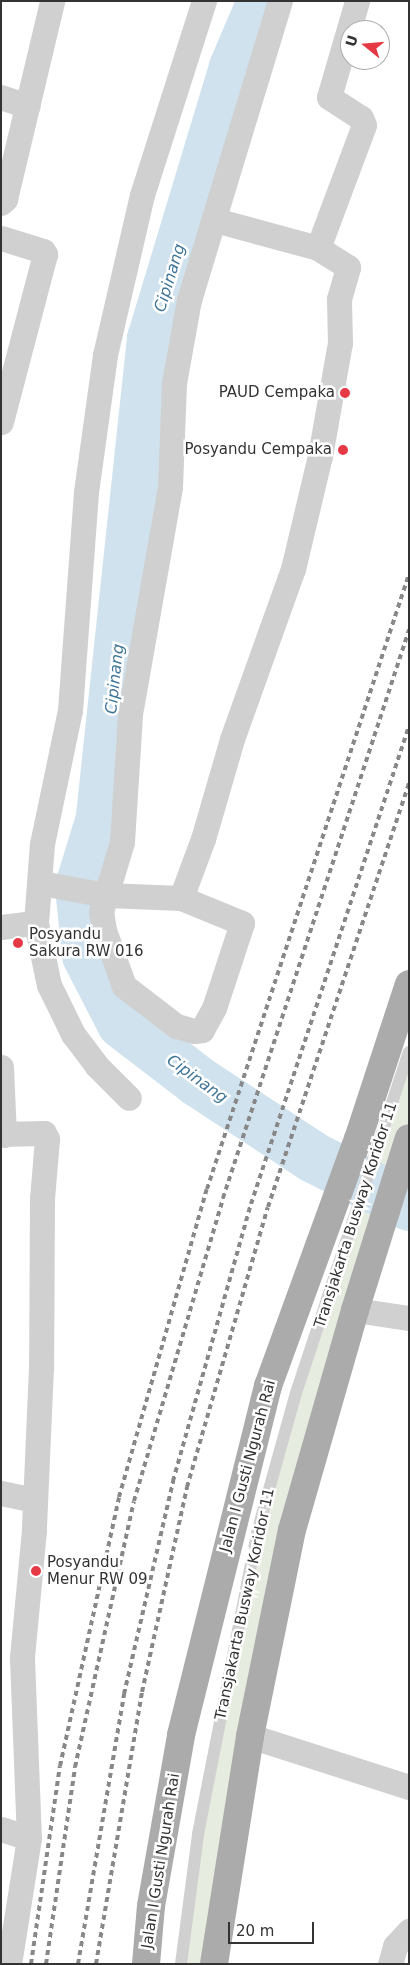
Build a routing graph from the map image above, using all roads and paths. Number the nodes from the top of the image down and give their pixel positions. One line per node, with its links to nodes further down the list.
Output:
1 (52, 1): 6 (street)
2 (204, 1): 12 (street)
3 (280, 1): 8 (street)
4 (357, 1): 10 (street)
5 (1, 97): 6 (street)
6 (27, 106): 7 (street)
7 (1, 203)
8 (215, 220): 10 (street); 13 (street)
9 (1, 238): 11 (street)
10 (318, 248): 14 (street)
11 (1, 422)
12 (52, 884): 13 (street); 15 (street)
13 (103, 894): 14 (street); 14 (street)
14 (181, 898)
15 (36, 923): 16 (street); 20 (street)
16 (1, 927)
17 (409, 984): 23 (main road, Jalan I Gusti Ngurah Rai)
18 (409, 1052): 23 (lane, Transjakarta Busway Koridor 11)
19 (1, 1067): 21 (street)
20 (129, 1098)
21 (3, 1134): 28 (street)
22 (409, 1140): 24 (main road)
23 (367, 1148): 24 (lane, Transjakarta Busway Koridor 11); 35 (main road, Jalan I Gusti Ngurah Rai)
24 (355, 1265): 25 (main road); 36 (lane, Transjakarta Busway Koridor 11)
25 (354, 1310): 26 (street); 29 (main road)
26 (409, 1318)
27 (1, 1493): 28 (street)
28 (34, 1500): 32 (street)
29 (250, 1736): 30 (street); 37 (main road)
30 (409, 1787)
31 (1, 1829): 32 (street)
32 (29, 1838): 34 (street)
33 (409, 1931): 38 (street)
34 (8, 1964)
35 (146, 1964)
36 (182, 1964)
37 (214, 1964)
38 (390, 1964)

